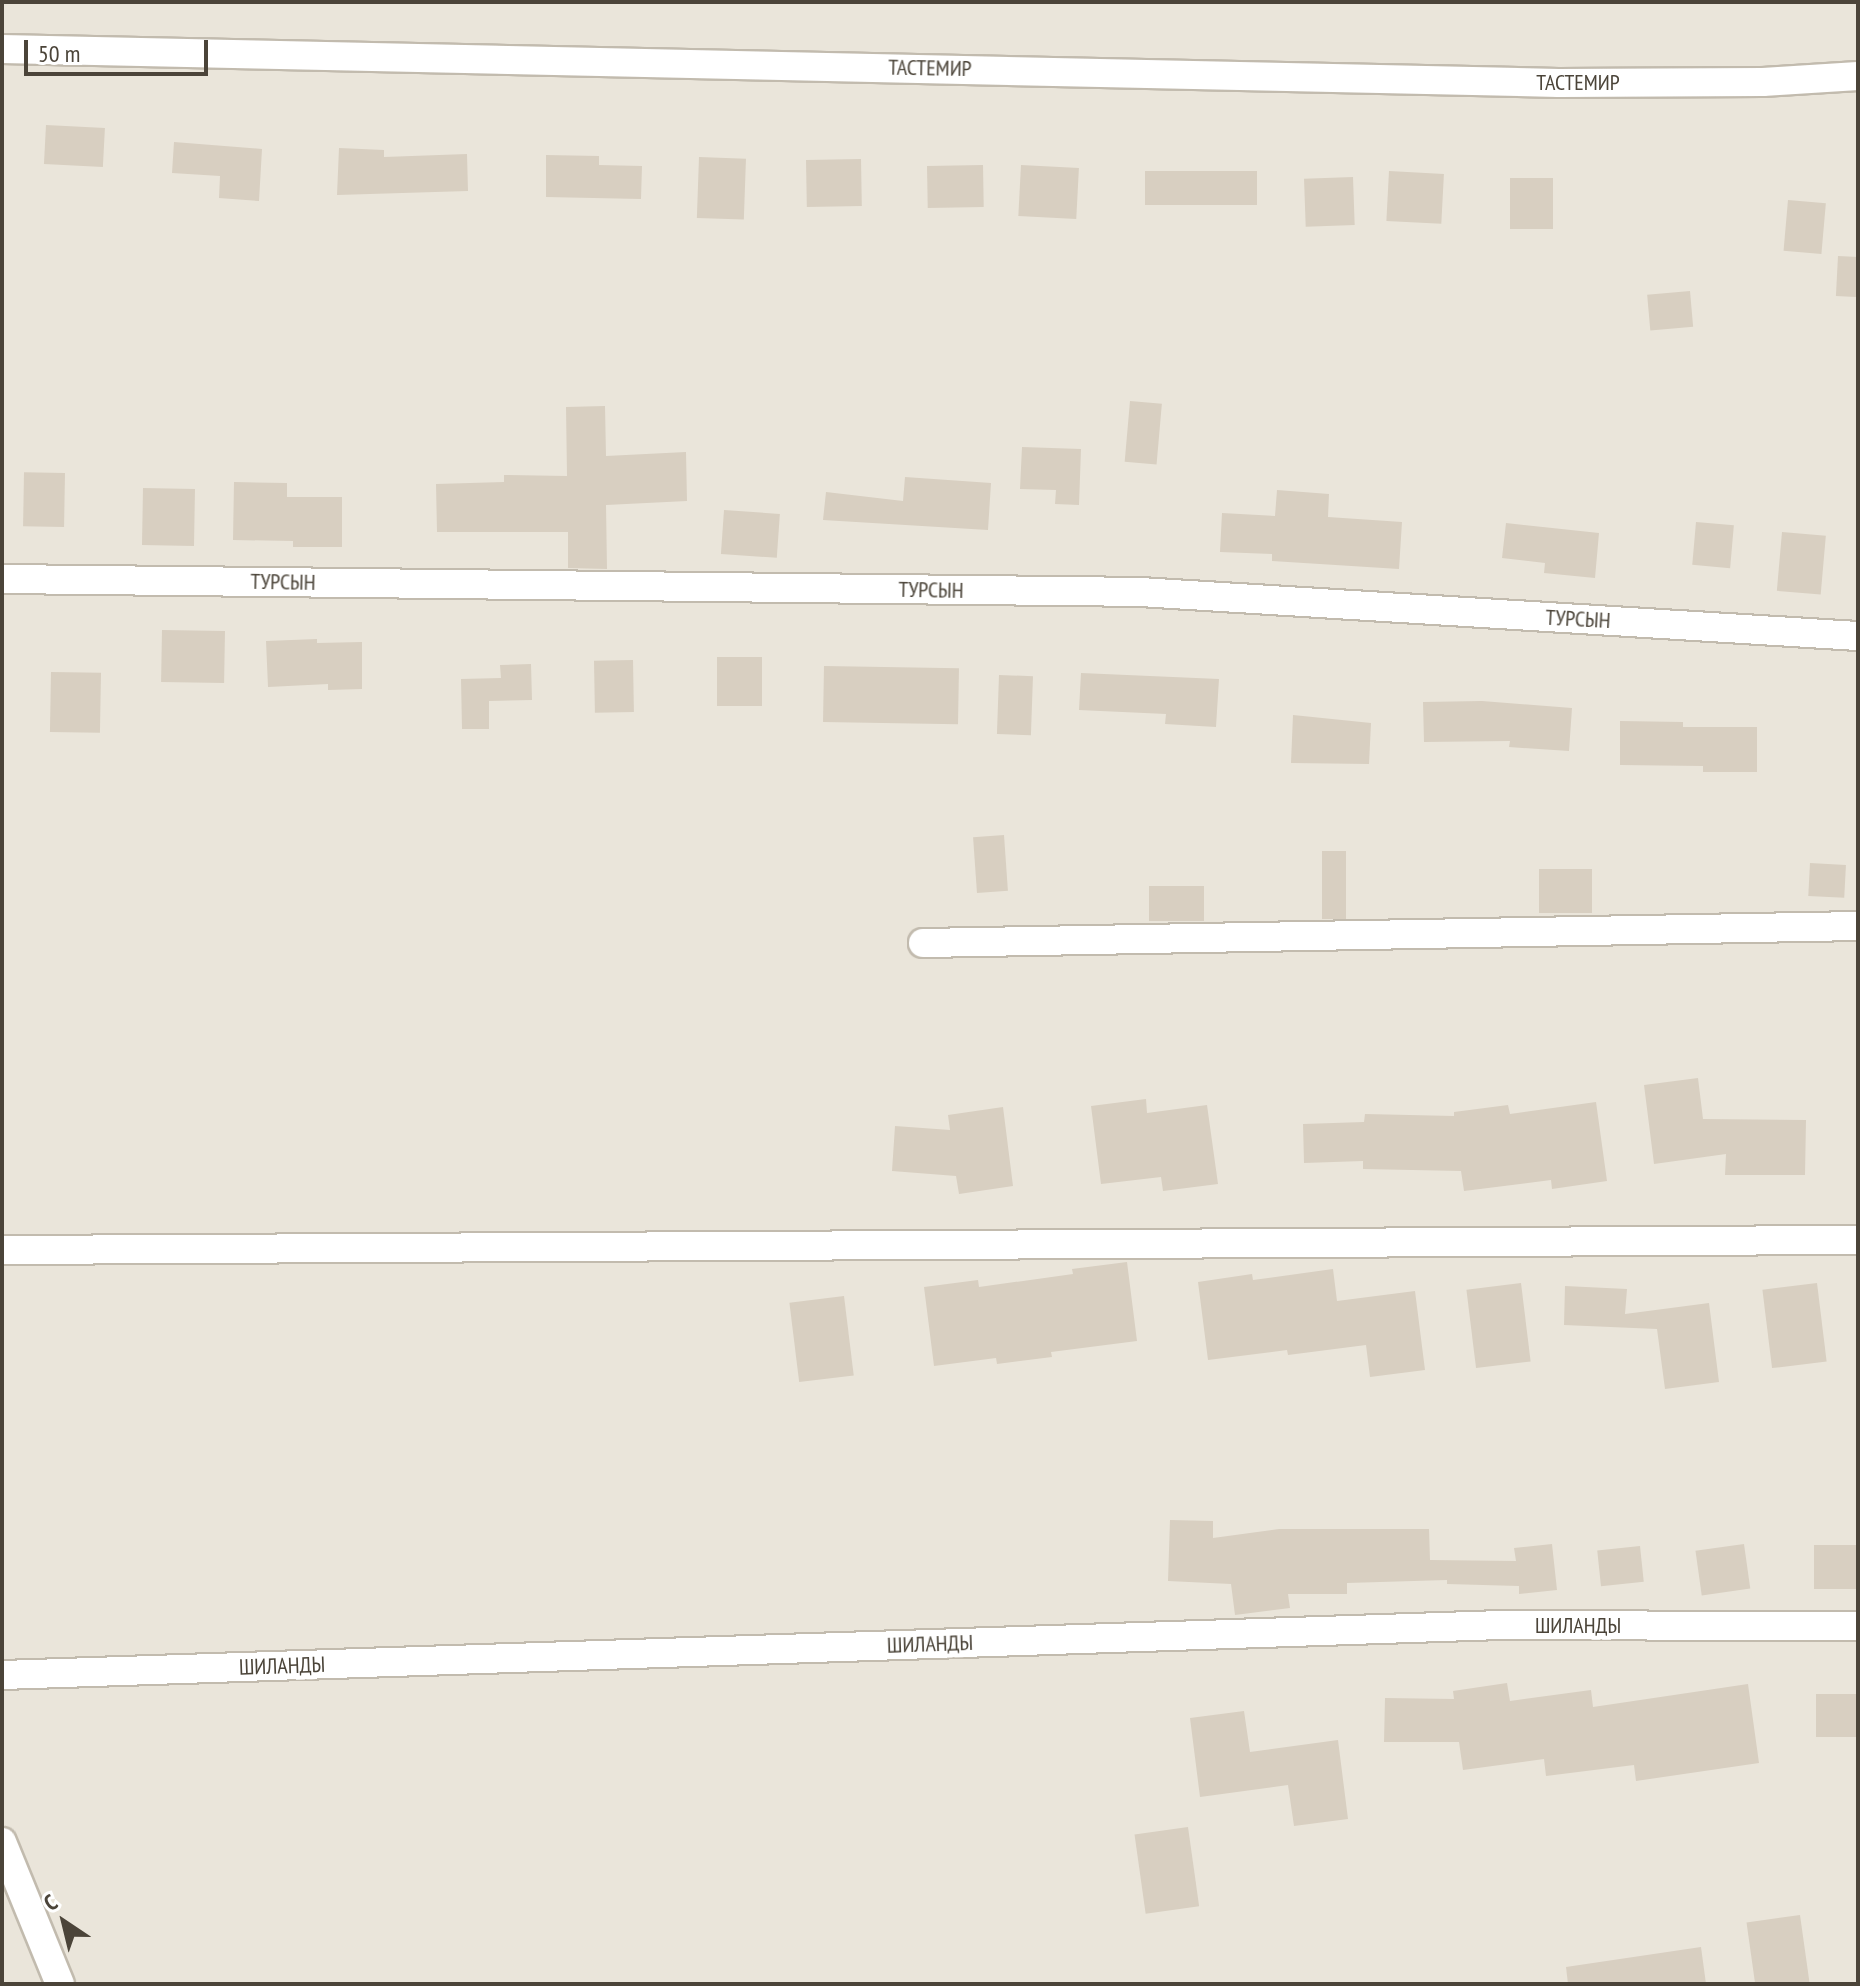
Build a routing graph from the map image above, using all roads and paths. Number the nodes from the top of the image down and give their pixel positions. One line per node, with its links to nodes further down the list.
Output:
1 (2, 49): 2 (street, ТАСТЕМИР)
2 (1858, 76)
3 (2, 579): 4 (street, ТУРСЫН)
4 (1858, 636)
5 (1858, 926): 6 (street)
6 (923, 943)
7 (1858, 1240): 8 (street)
8 (2, 1250)
9 (1858, 1626): 10 (street, ШИЛАНДЫ)
10 (2, 1675)
11 (2, 1842): 12 (street)
12 (60, 1984)

